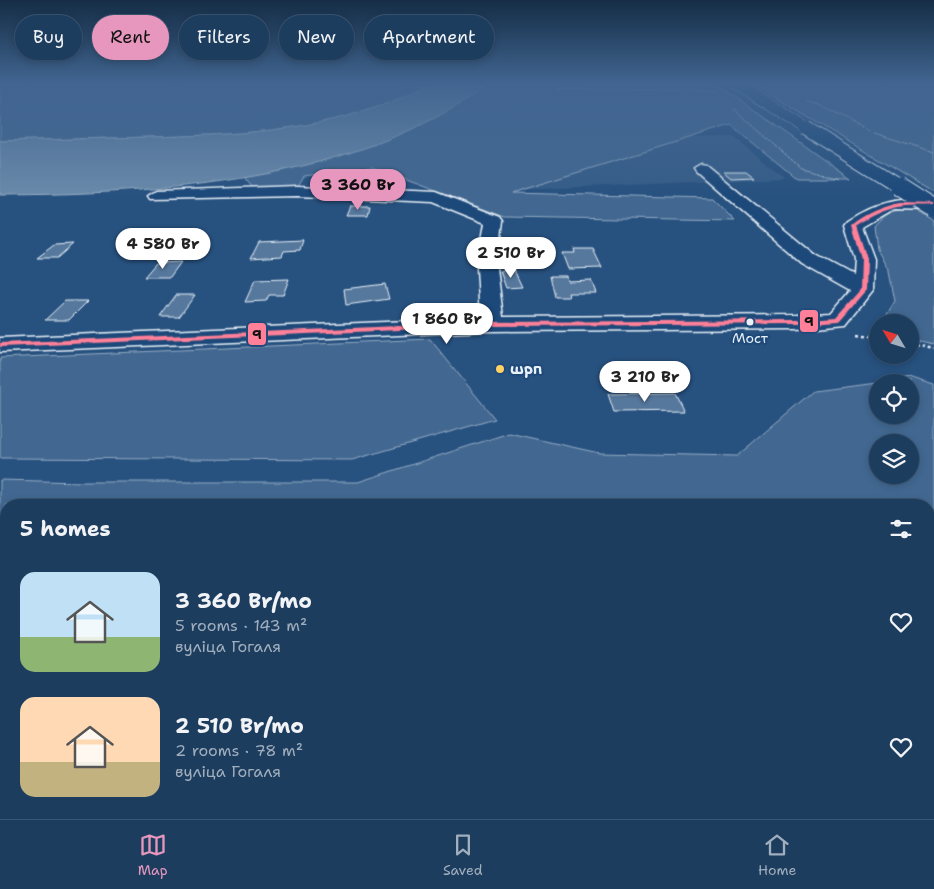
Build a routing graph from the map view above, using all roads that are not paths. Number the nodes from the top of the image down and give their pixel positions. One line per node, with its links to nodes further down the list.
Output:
1 (795, 121): 5 (street, bridge)
2 (701, 168): 6 (street)
3 (156, 196): 7 (street)
4 (934, 205): 6 (street)
5 (934, 209)
6 (863, 290): 7 (street)
7 (492, 324): 8 (street)
8 (0, 345)

